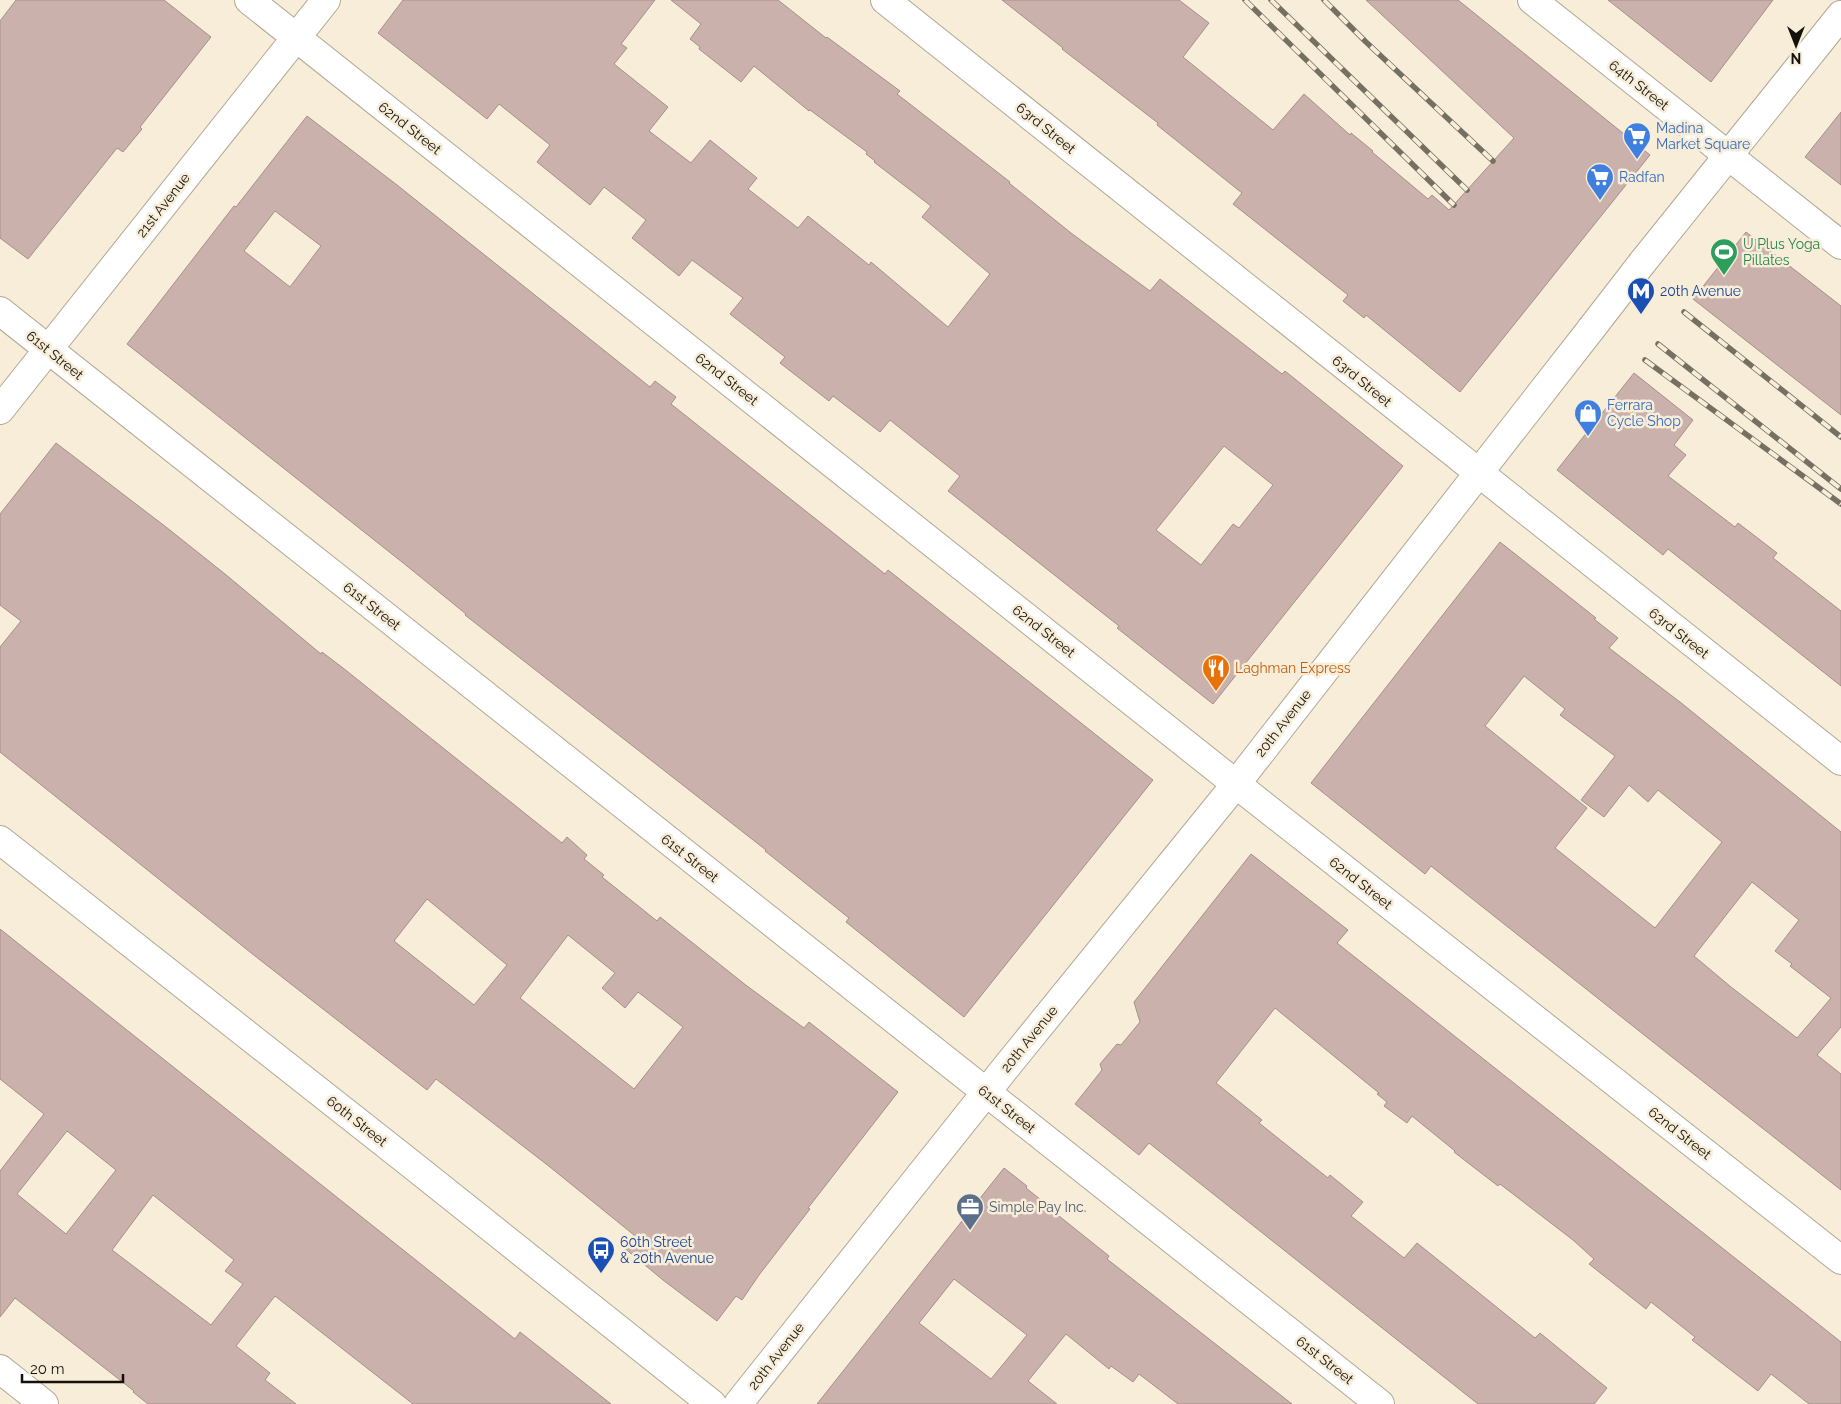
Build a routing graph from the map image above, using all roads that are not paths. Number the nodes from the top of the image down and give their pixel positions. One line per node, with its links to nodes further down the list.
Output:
1 (249, 0): 6 (street, 62nd Street)
2 (326, 0): 6 (street, 21st Avenue)
3 (884, 0): 12 (street, 63rd Street)
4 (1532, 0): 7 (street, 64th Street)
5 (1841, 15): 7 (street, 20th Avenue)
6 (296, 37): 10 (street, 21st Avenue); 14 (street, 62nd Street)
7 (1729, 156): 8 (street, 64th Street); 12 (street, 20th Avenue, bridge)
8 (1841, 245)
9 (0, 311): 10 (street, 61st Street)
10 (48, 350): 11 (street, 21st Avenue); 16 (street, 61st Street)
11 (0, 410)
12 (1478, 473): 13 (street, 63rd Street); 14 (street, 20th Avenue)
13 (1841, 760)
14 (1236, 784): 16 (street, 20th Avenue); 17 (street, 62nd Street)
15 (0, 840): 20 (street, 60th Street)
16 (986, 1092): 21 (street, 20th Avenue); 22 (street, 61st Street)
17 (1841, 1260)
18 (0, 1369): 19 (street)
19 (44, 1404)
20 (712, 1404)
21 (738, 1404)
22 (1380, 1404)

